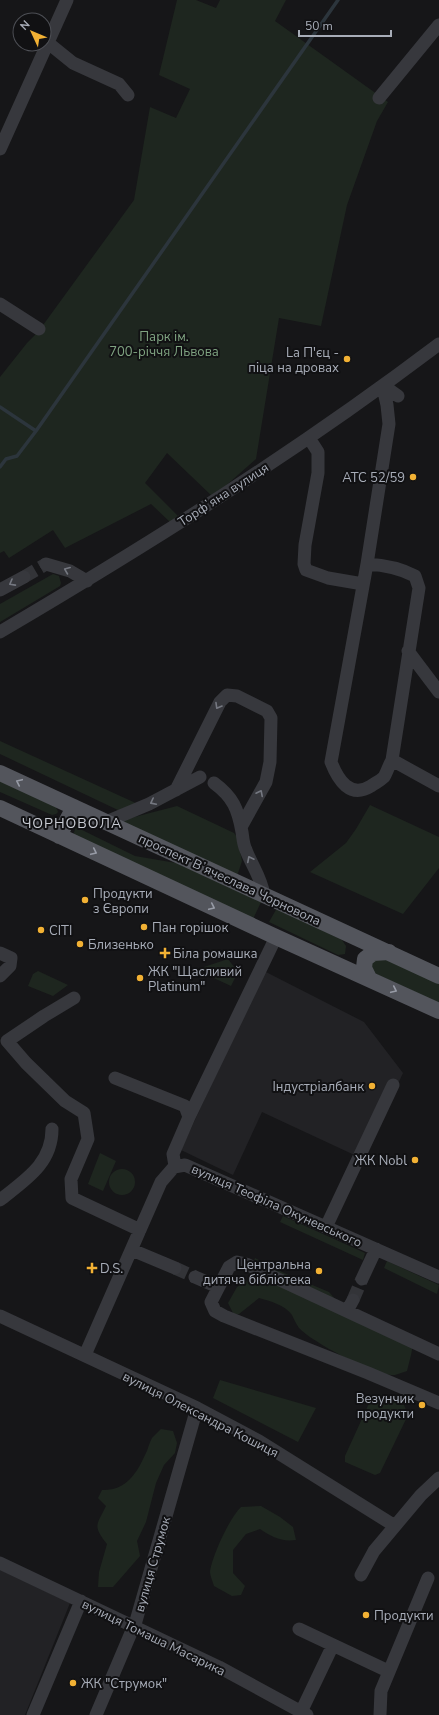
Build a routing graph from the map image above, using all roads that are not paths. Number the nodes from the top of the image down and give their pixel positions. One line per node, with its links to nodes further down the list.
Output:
1 (67, 0): 3 (street)
2 (439, 25): 7 (street)
3 (52, 32)
4 (52, 46): 6 (street)
5 (43, 52): 8 (street)
6 (128, 95)
7 (379, 98)
8 (0, 149)
9 (0, 304): 10 (street)
10 (39, 329)
11 (439, 344): 12 (street, Торфʼяна вулиця)
12 (384, 386): 13 (street); 14 (street, Торфʼяна вулиця); 16 (street)
13 (398, 396)
14 (309, 438): 18 (street, Торфʼяна вулиця); 19 (street)
15 (46, 564): 18 (street, one-way to 15)
16 (367, 564): 19 (street); 22 (street)
17 (24, 577): 20 (street, one-way to 20)
18 (87, 581): 21 (street, Торфʼяна вулиця)
19 (363, 584): 24 (street)
20 (0, 590)
21 (0, 632)
22 (408, 651): 23 (street); 24 (street)
23 (439, 692)
24 (392, 760): 28 (street)
25 (0, 773): 30 (main road, проспект Вʼячеслава Чорновола, one-way to 25)
26 (200, 777): 29 (street)
27 (214, 783): 33 (street)
28 (439, 786)
29 (176, 790): 32 (street, one-way to 32); 33 (street, one-way to 29)
30 (74, 807): 32 (main road, проспект Вʼячеслава Чорновола); 34 (main road)
31 (0, 808): 34 (main road)
32 (106, 822): 35 (main road, проспект Вʼячеслава Чорновола)
33 (241, 828): 35 (street, one-way to 33)
34 (59, 836): 37 (main road, one-way to 37)
35 (264, 895): 36 (main road, проспект Вʼячеслава Чорновола)
36 (352, 935): 38 (main road, проспект Вʼячеслава Чорновола); 40 (main road)
37 (276, 937): 40 (main road); 48 (street)
38 (389, 952): 42 (main road, проспект Вʼячеслава Чорновола); 43 (main road)
39 (0, 953): 41 (street)
40 (339, 964): 43 (main road)
41 (0, 976)
42 (439, 976)
43 (369, 978): 45 (main road, one-way to 45)
44 (74, 998): 53 (street)
45 (439, 1010)
46 (115, 1078): 48 (street)
47 (393, 1086): 52 (street)
48 (189, 1117): 50 (street)
49 (52, 1129): 51 (street)
50 (176, 1166): 52 (street, вулиця Теофіла Окуневського); 53 (street, вулиця Теофіла Окуневського)
51 (0, 1200)
52 (326, 1227): 54 (street, вулиця Теофіла Окуневського)
53 (140, 1230): 55 (street, вулиця Теофіла Окуневського)
54 (376, 1249): 58 (street, вулиця Теофіла Окуневського); 59 (street)
55 (132, 1250): 56 (street); 63 (street, вулиця Теофіла Окуневського)
56 (175, 1268)
57 (195, 1277): 60 (street)
58 (439, 1277)
59 (362, 1279)
60 (218, 1287): 62 (street); 64 (street)
61 (0, 1316): 63 (street, вулиця Олександра Кошиця)
62 (439, 1354)
63 (85, 1355): 65 (street, вулиця Олександра Кошиця)
64 (439, 1403)
65 (196, 1408): 67 (street, вулиця Олександра Кошиця); 72 (street, вулиця Струмок)
66 (438, 1481): 67 (street)
67 (395, 1526): 69 (street)
68 (0, 1563): 71 (street, вулиця Томаша Масарика)
69 (361, 1575)
70 (428, 1578): 75 (street)
71 (81, 1601): 72 (street, вулиця Томаша Масарика); 77 (street)
72 (134, 1626): 76 (street, вулиця Томаша Масарика); 78 (street, вулиця Струмок)
73 (299, 1629): 74 (street)
74 (333, 1645): 75 (street); 76 (street)
75 (388, 1670): 79 (street)
76 (304, 1713)
77 (33, 1715)
78 (96, 1715)
79 (380, 1715)

